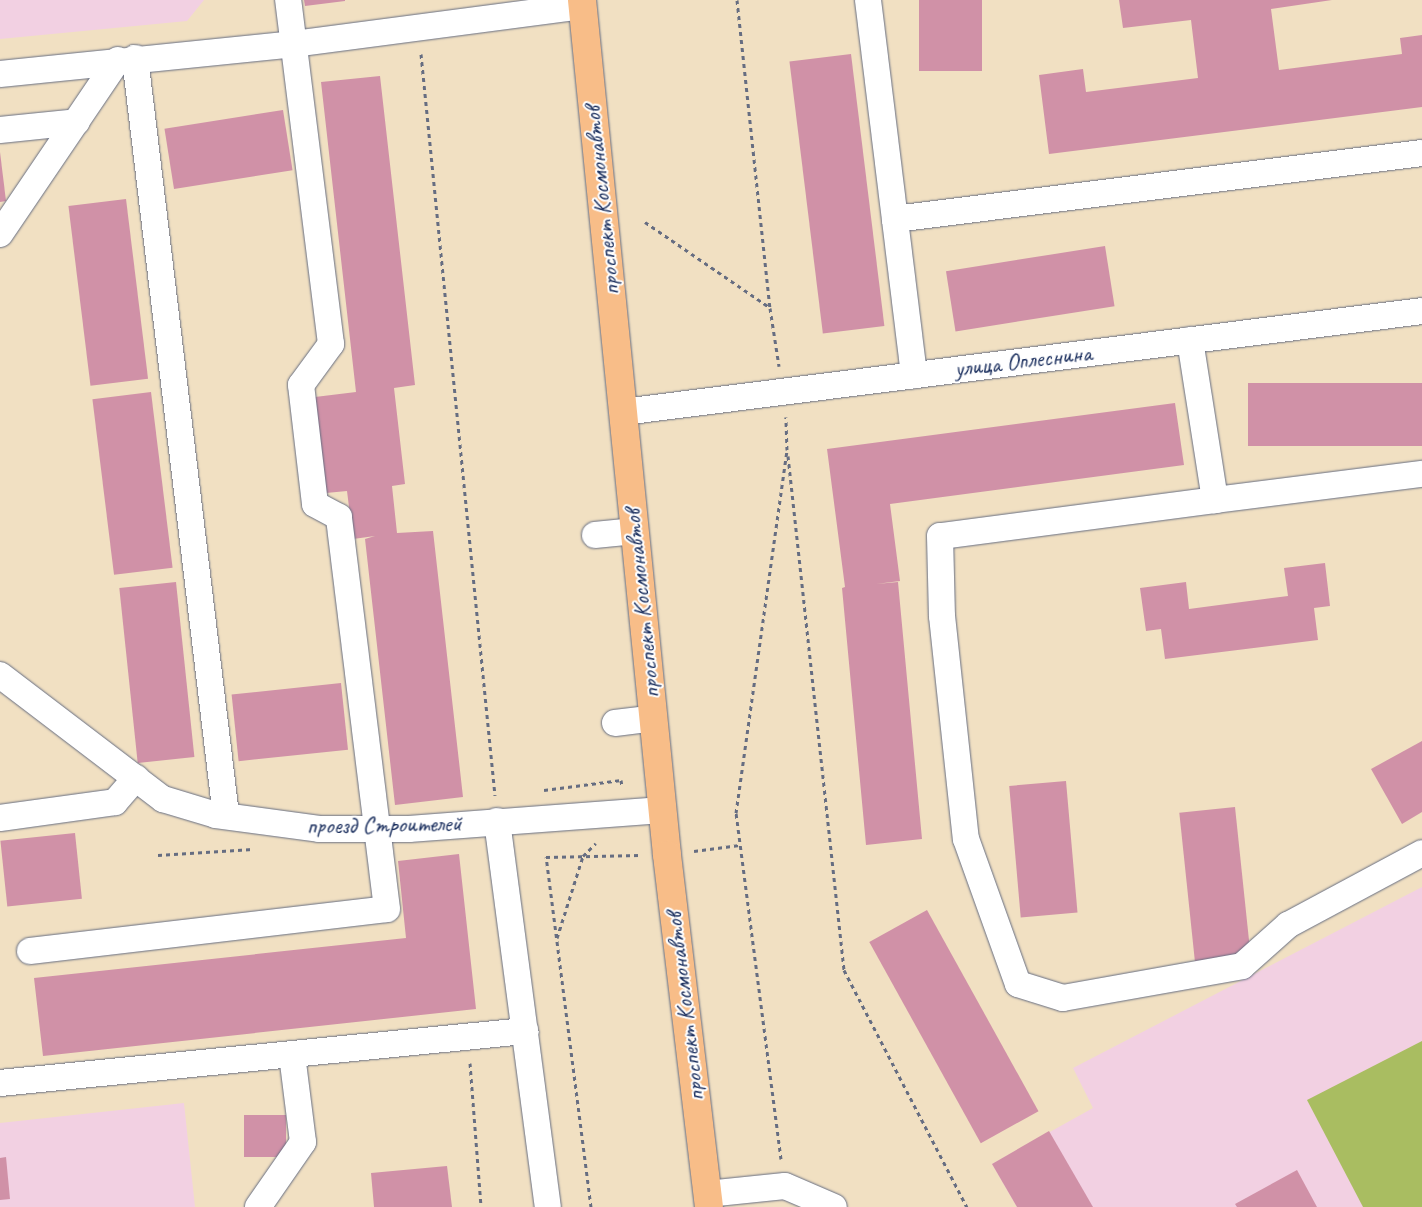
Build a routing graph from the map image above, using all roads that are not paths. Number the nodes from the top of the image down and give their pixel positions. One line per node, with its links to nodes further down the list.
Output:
1 (288, 0): 4 (street)
2 (868, 0): 10 (street)
3 (583, 3): 4 (street); 15 (main road, проспект Космонавтов)
4 (294, 44): 5 (street); 28 (street)
5 (126, 59): 6 (street); 7 (street); 25 (street)
6 (0, 74)
7 (77, 122): 8 (street); 11 (street)
8 (0, 130)
9 (1422, 153): 10 (street)
10 (895, 219): 14 (street)
11 (2, 227)
12 (1422, 311): 13 (street, улица Оплеснина)
13 (1190, 340): 14 (street, улица Оплеснина); 17 (street)
14 (914, 375): 15 (street, улица Оплеснина)
15 (623, 412): 18 (main road, проспект Космонавтов)
16 (1422, 474): 17 (street)
17 (1215, 500): 29 (street)
18 (635, 531): 19 (street); 21 (main road, проспект Космонавтов)
19 (595, 535)
20 (0, 675): 23 (street, проезд Строителей)
21 (653, 718): 22 (street); 24 (main road, проспект Космонавтов)
22 (615, 723)
23 (136, 778): 25 (street, проезд Строителей); 26 (street)
24 (662, 810): 27 (street, проезд Строителей); 34 (main road, проспект Космонавтов)
25 (226, 816): 28 (street, проезд Строителей)
26 (0, 818)
27 (497, 821): 28 (street, проезд Строителей); 31 (street)
28 (376, 829): 30 (street)
29 (1422, 854)
30 (30, 951)
31 (525, 1031): 32 (street); 36 (street)
32 (292, 1055): 33 (street); 35 (street)
33 (0, 1083)
34 (708, 1201): 37 (street)
35 (258, 1207)
36 (548, 1207)
37 (834, 1207)

